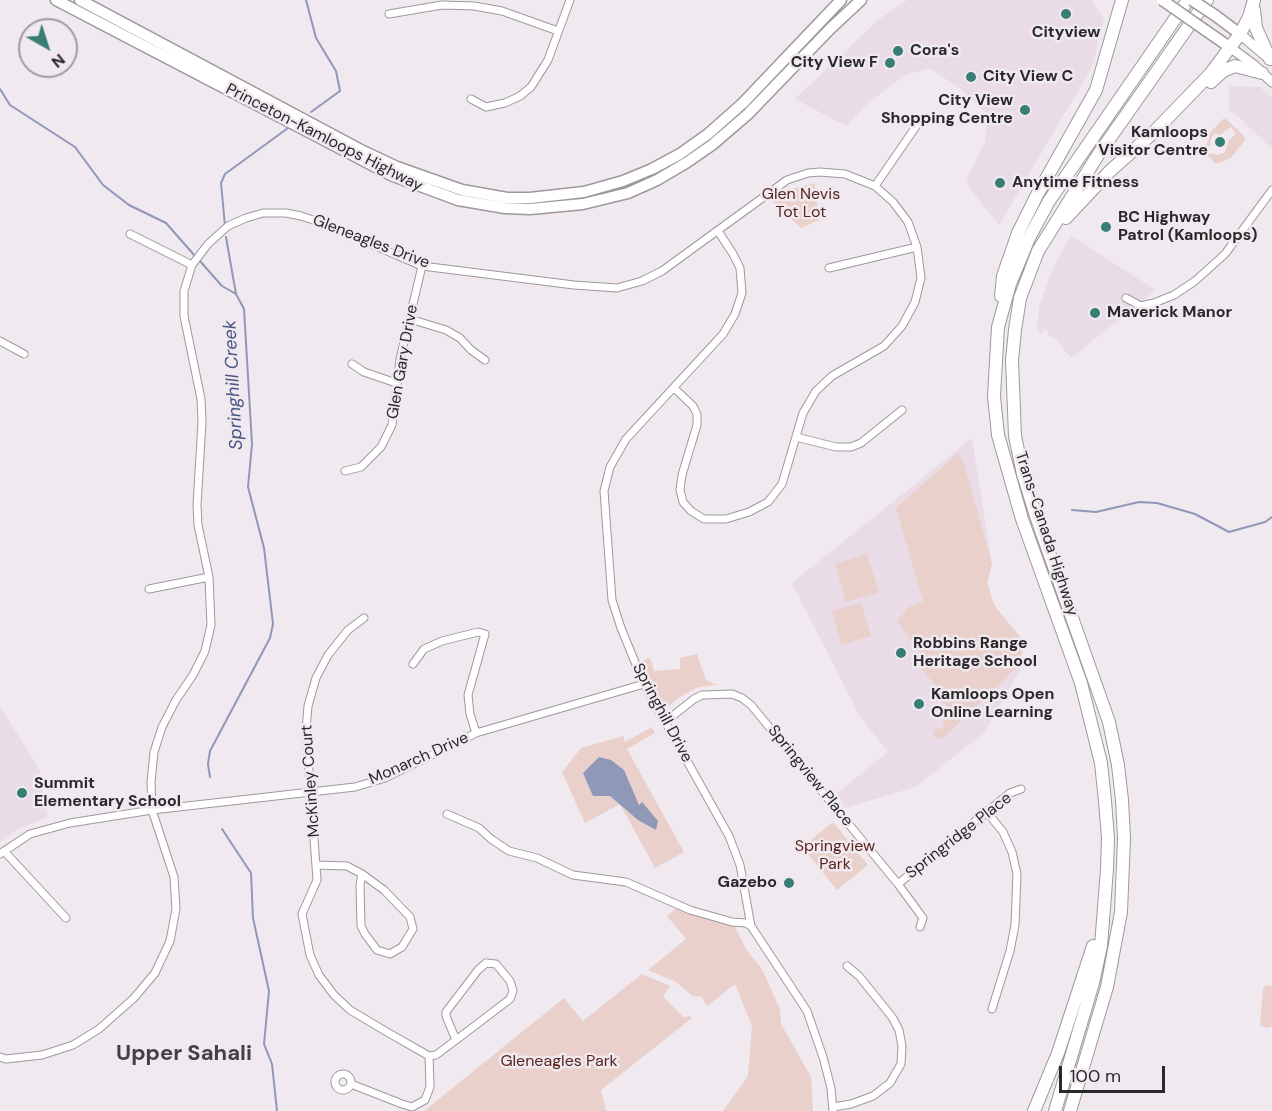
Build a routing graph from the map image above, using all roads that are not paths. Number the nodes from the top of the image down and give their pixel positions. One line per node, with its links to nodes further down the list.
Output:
1 (56, 0): 5 (main road, Princeton-Kamloops Highway)
2 (80, 0): 4 (main road, Princeton-Kamloops Highway)
3 (570, 0): 15 (street)
4 (841, 0)
5 (861, 0)
6 (1115, 0): 14 (highway)
7 (1122, 0): 14 (highway)
8 (1162, 0): 17 (main road, bridge)
9 (1190, 0): 16 (main road, bridge); 35 (highway, Trans-Canada Highway)
10 (1207, 0): 29 (highway, Trans-Canada Highway)
11 (1254, 1): 16 (highway); 18 (highway)
12 (475, 3): 13 (street); 15 (street)
13 (389, 14)
14 (1116, 19): 35 (highway)
15 (558, 31): 21 (street)
16 (1240, 34): 17 (highway); 18 (main road)
17 (1231, 48): 19 (main road); 23 (highway)
18 (1271, 61)
19 (1262, 73): 20 (main road); 23 (highway)
20 (1272, 82)
21 (471, 99)
22 (919, 122): 24 (street)
23 (1154, 132): 29 (highway)
24 (875, 186): 26 (street, Gleneagles Drive); 28 (street, Gleneagles Drive)
25 (1272, 190): 33 (street)
26 (718, 231): 31 (street, Gleneagles Drive); 41 (street, Springhill Drive)
27 (130, 234): 30 (street)
28 (917, 247): 32 (street); 43 (street, Gleneagles Drive)
29 (1038, 251): 74 (highway, Trans-Canada Highway)
30 (192, 265): 31 (street, Gleneagles Drive); 45 (street, Gleneagles Drive)
31 (422, 266): 34 (street, Glen Gary Drive)
32 (830, 268)
33 (1126, 298)
34 (410, 319): 38 (street); 40 (street, Glen Gary Drive)
35 (998, 327): 61 (highway, Trans-Canada Highway)
36 (0, 340): 37 (street)
37 (24, 354)
38 (485, 360)
39 (352, 364): 40 (street)
40 (396, 383): 44 (street, Glen Gary Drive)
41 (674, 388): 43 (street, Gleneagles Drive); 49 (street, Springhill Drive)
42 (902, 410): 43 (street)
43 (796, 437)
44 (345, 471)
45 (209, 577): 46 (street); 54 (street, Gleneagles Drive)
46 (149, 589)
47 (364, 618): 53 (street, McKinley Court)
48 (412, 664): 51 (street)
49 (644, 684): 50 (street, Springhill Drive); 51 (street, Monarch Drive)
50 (665, 722): 60 (street, Springview Place); 63 (street, Springhill Drive)
51 (476, 733): 53 (street, Monarch Drive)
52 (1021, 789): 55 (street, Springridge Place)
53 (312, 791): 54 (street, Monarch Drive); 58 (street, McKinley Court)
54 (152, 810): 57 (street, Monarch Drive); 69 (street, Gleneagles Drive)
55 (986, 811): 60 (street, Springridge Place); 66 (street)
56 (447, 814): 63 (street)
57 (2, 852): 62 (street)
58 (316, 865): 59 (street); 68 (street, McKinley Court)
59 (362, 874): 59 (street)
60 (898, 884): 64 (street, Springview Place)
61 (1104, 908): 72 (highway); 73 (highway, Trans-Canada Highway)
62 (66, 918)
63 (751, 926): 71 (street, Springhill Drive)
64 (920, 927)
65 (847, 966): 71 (street)
66 (992, 1009)
67 (456, 1040): 67 (street); 68 (street)
68 (429, 1056): 70 (street)
69 (0, 1057)
70 (351, 1084)
71 (833, 1109)
72 (1034, 1111)
73 (1055, 1111)
74 (1070, 1111)

